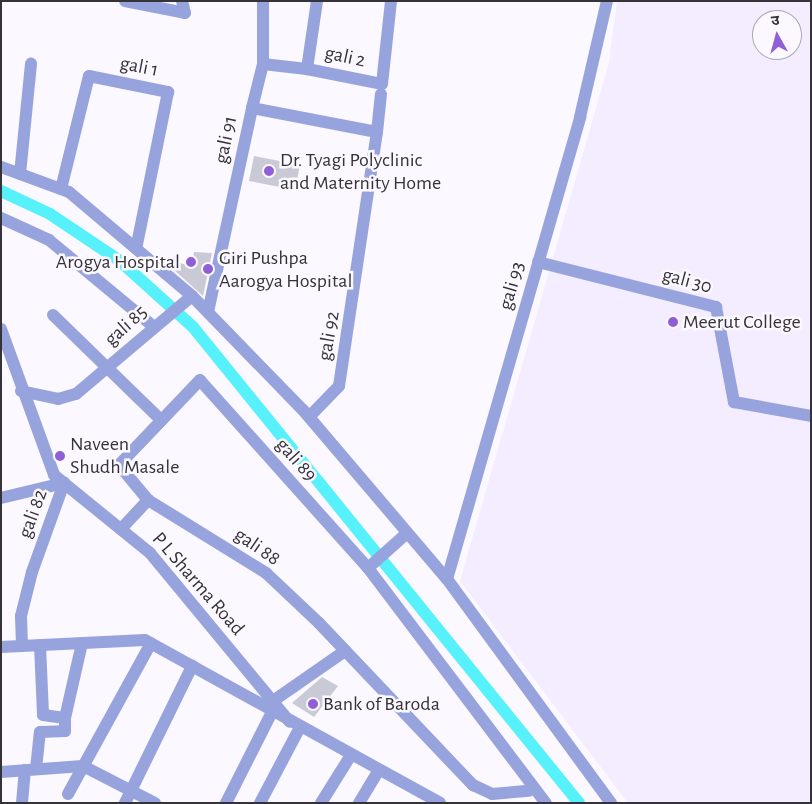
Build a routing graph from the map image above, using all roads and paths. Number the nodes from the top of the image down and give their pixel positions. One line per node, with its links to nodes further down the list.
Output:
1 (125, 1): 2 (street)
2 (182, 1)
3 (263, 1): 8 (street)
4 (317, 1): 9 (street, gali 2)
5 (391, 1): 10 (street)
6 (607, 1): 18 (street, gali 93)
7 (31, 64): 14 (street)
8 (261, 69): 9 (street); 11 (street)
9 (307, 69): 10 (street, gali 2)
10 (382, 89): 12 (street)
11 (252, 108): 12 (street, gali 91); 20 (street, gali 91)
12 (377, 132): 28 (street, gali 92)
13 (1, 167): 14 (street)
14 (20, 174): 15 (street)
15 (61, 189): 17 (street); 17 (street, gali 1)
16 (1, 218): 22 (street)
17 (136, 249): 19 (street)
18 (538, 262): 27 (street, gali 30); 36 (street, gali 93)
19 (191, 298): 20 (street); 22 (street, gali 85)
20 (208, 312): 28 (street)
21 (53, 315): 25 (street)
22 (153, 326): 25 (street, gali 85)
23 (1, 329): 24 (street, P L Sharma Road)
24 (5, 358): 26 (street, P L Sharma Road)
25 (107, 369): 26 (street, gali 85); 29 (street)
26 (22, 391): 30 (street, P L Sharma Road)
27 (811, 416)
28 (309, 417): 34 (street)
29 (161, 420): 32 (street, gali 88); 35 (street, gali 89)
30 (64, 483): 31 (street); 33 (street, P L Sharma Road); 41 (street, gali 82)
31 (1, 498)
32 (148, 500): 33 (street); 42 (street, gali 88)
33 (121, 529): 44 (street, P L Sharma Road)
34 (406, 534): 35 (street); 36 (street)
35 (368, 568): 63 (street)
36 (447, 579): 64 (street)
37 (82, 643): 38 (street); 39 (street); 45 (street)
38 (151, 643): 43 (street); 48 (street)
39 (40, 645): 41 (street); 45 (street)
40 (1, 646): 41 (street)
41 (22, 646)
42 (345, 652): 44 (street); 62 (street, gali 88)
43 (192, 666): 44 (street); 52 (street)
44 (272, 706): 46 (street); 57 (street)
45 (65, 718): 49 (street)
46 (295, 725): 47 (street); 58 (street)
47 (351, 755): 50 (street); 59 (street)
48 (83, 766): 49 (street); 52 (street); 53 (street)
49 (30, 769): 51 (street); 54 (street)
50 (378, 770): 60 (street); 61 (street)
51 (1, 772)
52 (131, 791): 55 (street); 56 (street)
53 (68, 794)
54 (22, 803)
55 (125, 803)
56 (155, 803)
57 (226, 803)
58 (260, 803)
59 (321, 803)
60 (359, 803)
61 (440, 803)
62 (517, 803)
63 (546, 803)
64 (611, 803)

